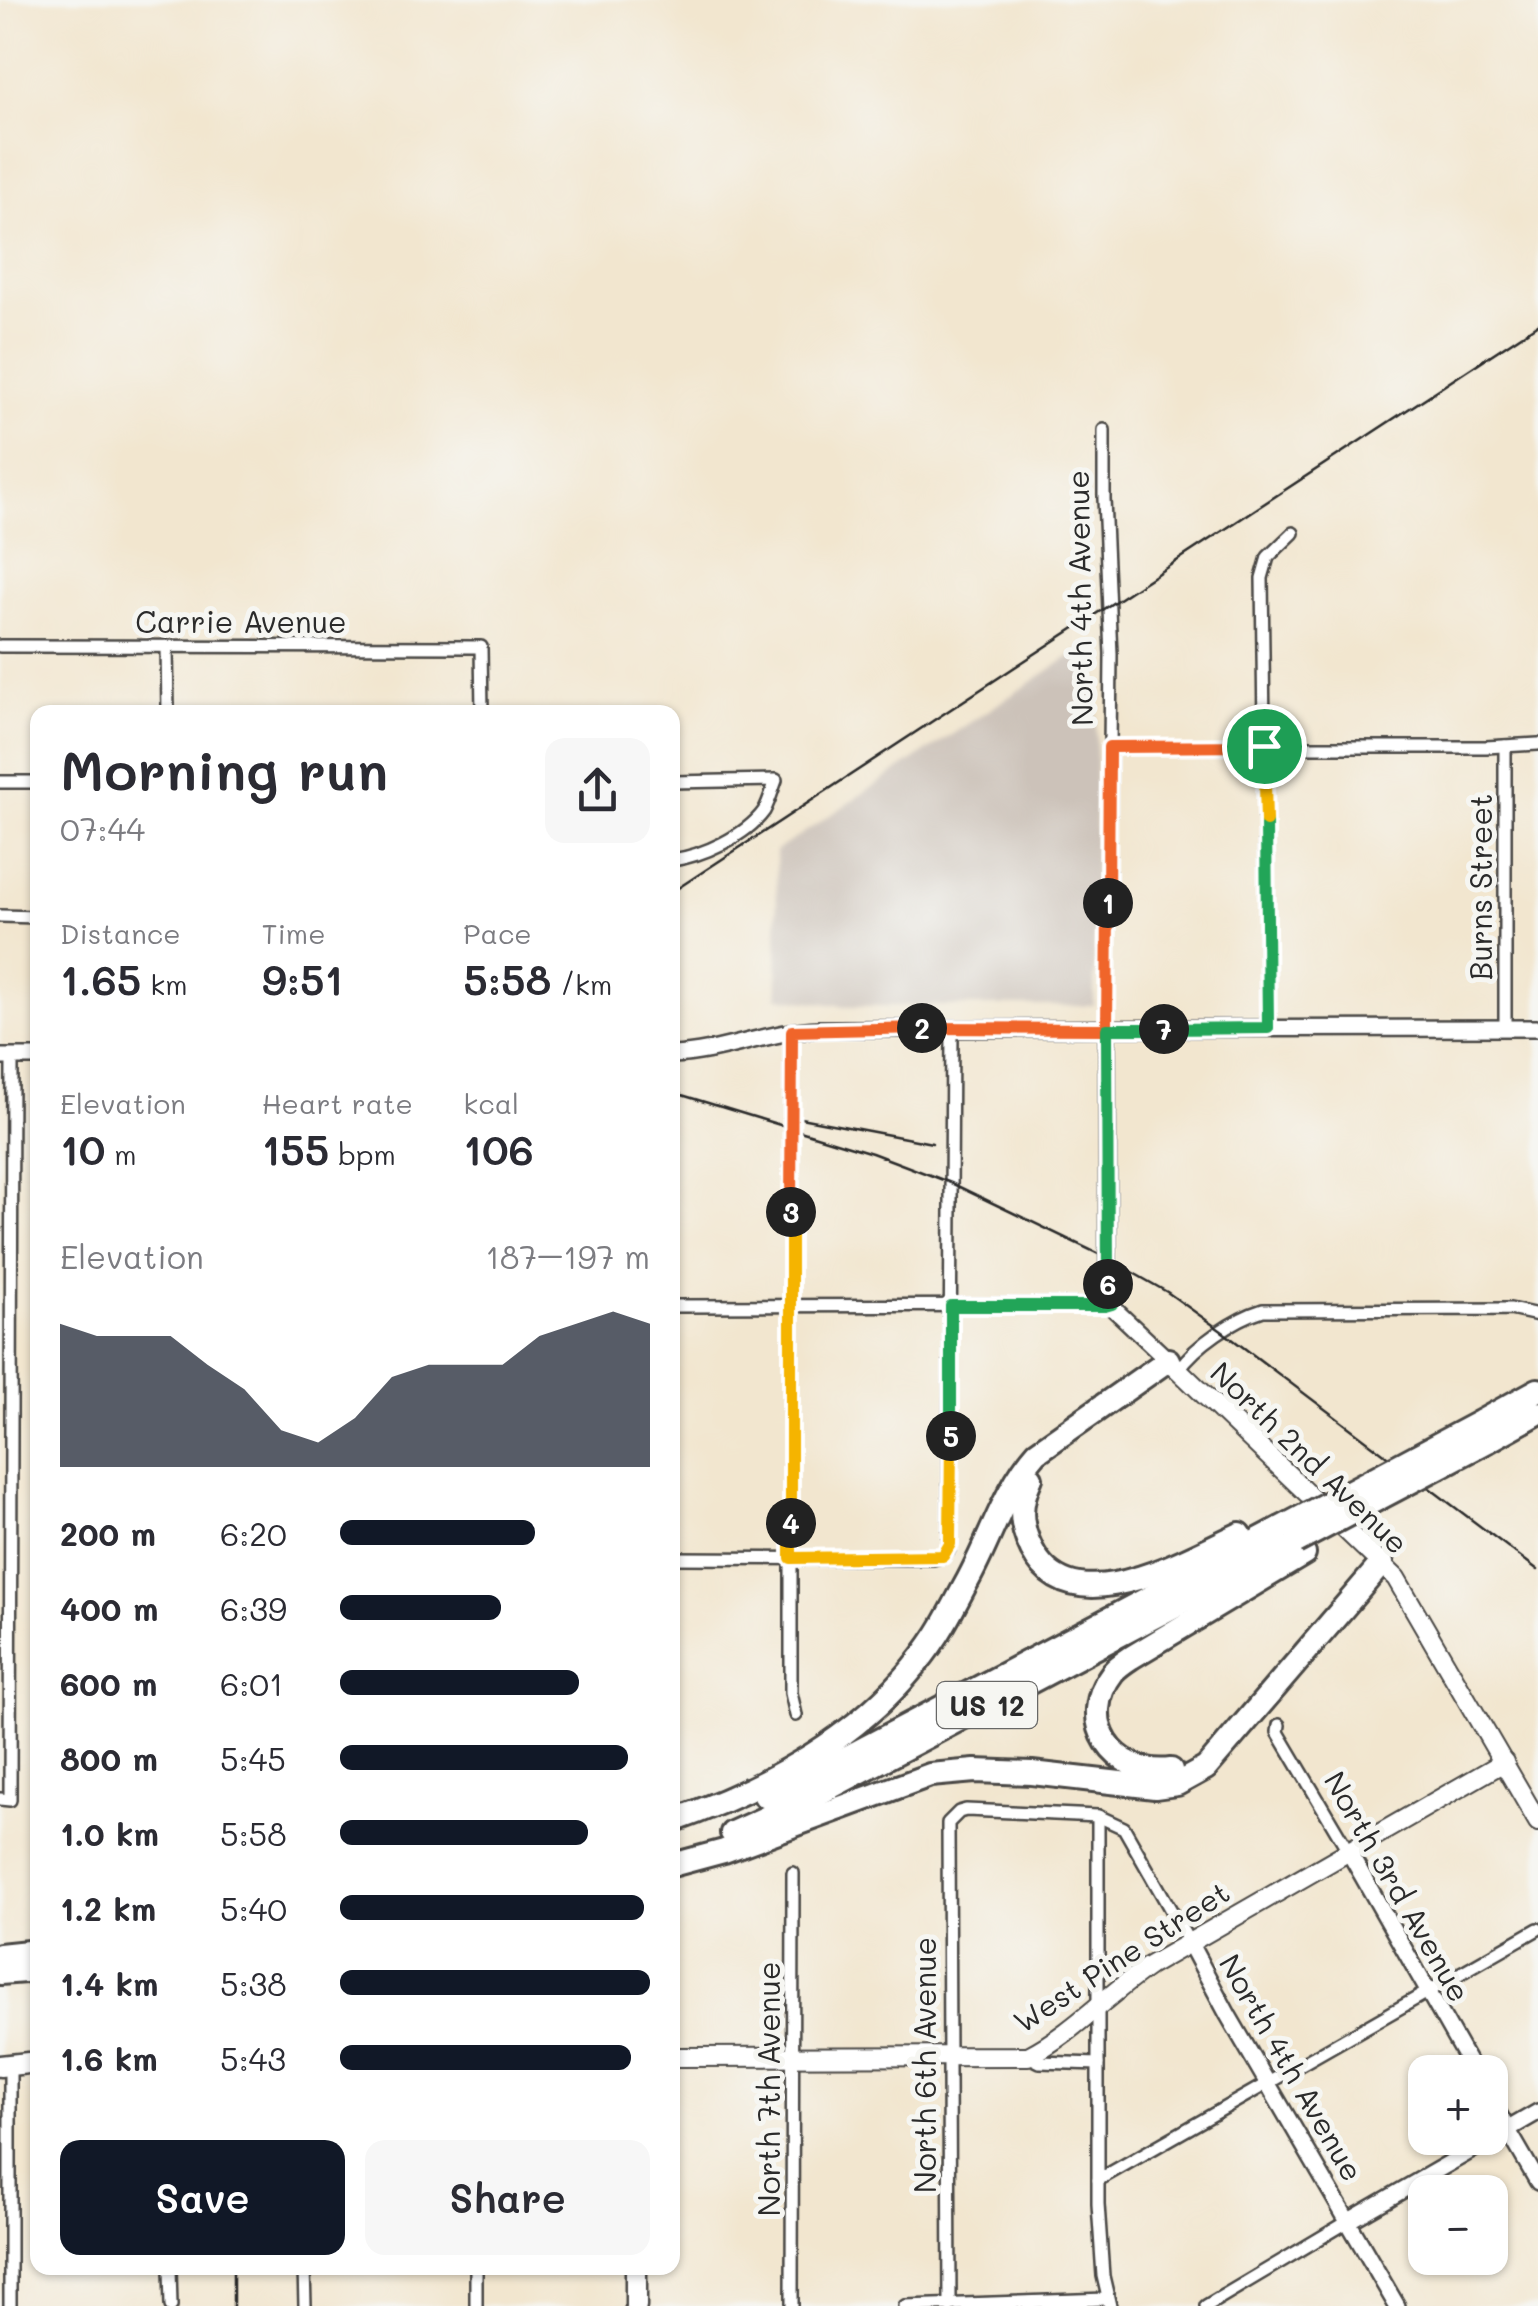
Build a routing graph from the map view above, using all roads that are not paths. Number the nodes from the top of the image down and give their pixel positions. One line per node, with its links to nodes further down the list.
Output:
1 (1104, 430): 10 (street, North 4th Avenue)
2 (1292, 533): 8 (street)
3 (0, 646): 4 (street, Carrie Avenue)
4 (168, 646): 5 (street); 6 (street, Carrie Avenue)
5 (168, 705)
6 (482, 705)
7 (1538, 744): 9 (street)
8 (1264, 746): 9 (street); 10 (street); 18 (street)
9 (1504, 746): 19 (street, Burns Street)
10 (1109, 747): 21 (street, North 4th Avenue)
11 (0, 782): 12 (street)
12 (30, 782)
13 (680, 782): 14 (street)
14 (680, 857)
15 (0, 916): 16 (street)
16 (30, 916)
17 (952, 1028): 21 (street); 22 (street); 29 (street)
18 (1268, 1028): 19 (street); 21 (street)
19 (1505, 1028): 20 (street)
20 (1538, 1028)
21 (1107, 1029): 25 (street, North 4th Avenue)
22 (792, 1031): 23 (street); 28 (street)
23 (680, 1054)
24 (6, 1058): 26 (street)
25 (1112, 1304): 29 (street); 31 (street, North 2nd Avenue)
26 (5, 1306): 39 (street)
27 (680, 1306): 28 (street)
28 (791, 1306): 29 (street); 37 (street)
29 (951, 1306): 37 (street)
30 (1538, 1315): 31 (street)
31 (1178, 1362): 35 (highway); 38 (main road, North 2nd Avenue); 45 (highway)
32 (1538, 1390): 34 (highway, US 12)
33 (1538, 1413): 34 (highway, US 12)
34 (1484, 1431): 35 (highway, US 12, bridge); 35 (highway, US 12, bridge)
35 (1289, 1536): 38 (highway); 47 (highway, US 12); 48 (highway, US 12)
36 (680, 1558): 37 (street)
37 (791, 1558): 40 (street)
38 (1378, 1558): 42 (main road, North 2nd Avenue); 50 (highway)
39 (5, 1562): 43 (street)
40 (796, 1714)
41 (1279, 1725): 49 (street, North 3rd Avenue)
42 (1504, 1762): 46 (main road, North 2nd Avenue); 49 (main road, West Pine Street)
43 (5, 1800)
44 (1098, 1816): 53 (street, North 4th Avenue); 59 (street); 63 (street, North 6th Avenue)
45 (680, 1818)
46 (1538, 1822)
47 (680, 1829)
48 (680, 1852)
49 (1349, 1852): 53 (main road, West Pine Street); 58 (street, North 3rd Avenue)
50 (680, 1864)
51 (792, 1872): 62 (street, North 7th Avenue)
52 (1538, 1929): 58 (street)
53 (1189, 1942): 59 (main road, West Pine Street); 68 (street, North 4th Avenue)
54 (30, 1952): 55 (highway)
55 (0, 1955)
56 (30, 1971): 57 (highway)
57 (0, 1973)
58 (1427, 1993): 60 (street, North 3rd Avenue); 68 (street)
59 (1099, 2005): 61 (main road, West Pine Street); 66 (street)
60 (1464, 2055)
61 (1028, 2056): 63 (main road, West Pine Street); 66 (street)
62 (793, 2057): 63 (main road, West Pine Street); 64 (main road, West Pine Street); 86 (street, North 7th Avenue)
63 (948, 2057): 80 (street, North 6th Avenue)
64 (680, 2058)
65 (30, 2063): 67 (main road)
66 (1098, 2064): 72 (street)
67 (5, 2065): 81 (street)
68 (1268, 2083): 72 (street); 74 (street, North 4th Avenue)
69 (1538, 2112): 70 (street)
70 (1508, 2130): 73 (street)
71 (1465, 2155): 74 (street)
72 (1098, 2180): 79 (street)
73 (1538, 2182)
74 (1349, 2222): 88 (street); 89 (street, North 4th Avenue)
75 (170, 2275): 82 (street)
76 (304, 2275): 83 (street)
77 (476, 2275): 84 (street)
78 (636, 2275): 85 (main road)
79 (1108, 2302): 80 (street)
80 (950, 2305): 87 (street)
81 (10, 2306)
82 (171, 2306)
83 (305, 2306)
84 (476, 2306)
85 (636, 2306)
86 (792, 2306)
87 (905, 2306)
88 (1206, 2306)
89 (1398, 2306)

